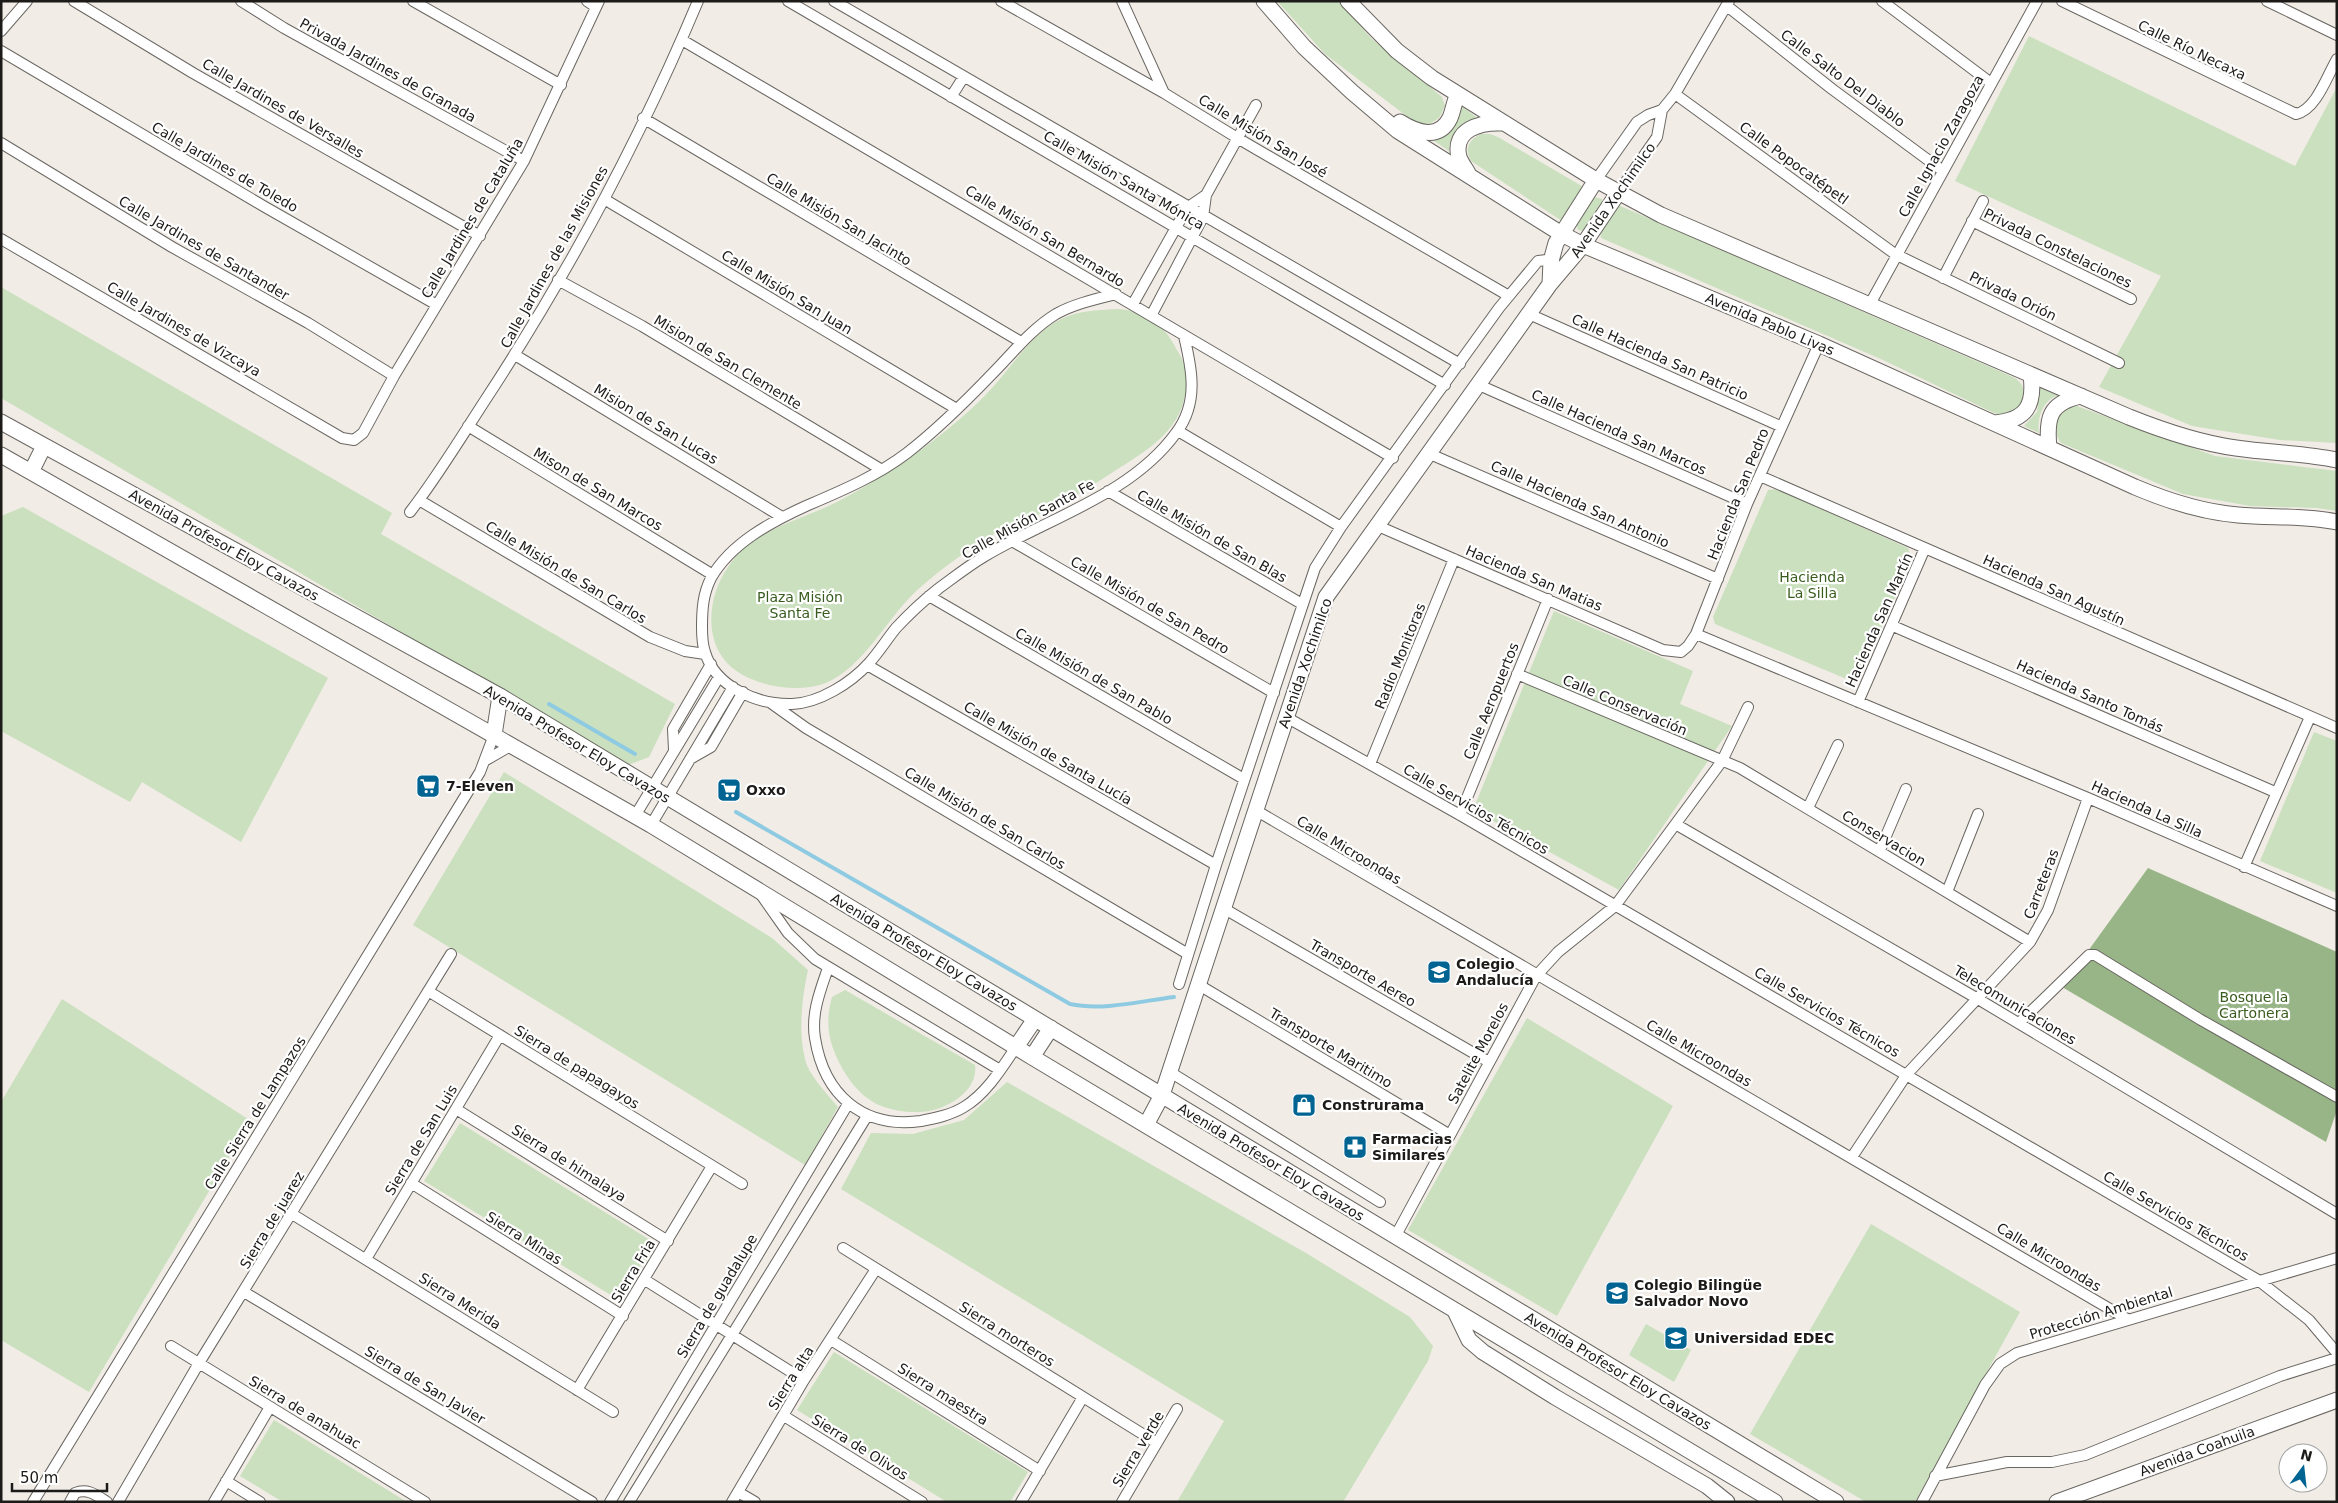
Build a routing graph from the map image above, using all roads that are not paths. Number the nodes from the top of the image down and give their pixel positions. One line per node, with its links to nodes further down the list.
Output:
1 (27, 1): 19 (street)
2 (74, 1): 51 (street, Calle Jardines de Versalles)
3 (241, 1): 38 (street, Privada Jardines de Granada)
4 (413, 1): 26 (street)
5 (587, 1): 17 (street)
6 (698, 1): 21 (street, Calle Jardines de las Misiones)
7 (788, 1): 31 (street, Calle Misión Santa Mónica)
8 (834, 1): 24 (street, Calle Misión Santa Mónica)
9 (1001, 1): 28 (street, Calle Misión San José)
10 (1122, 1): 28 (street)
11 (1264, 1): 27 (main road, Avenida Pablo Livas)
12 (1348, 1): 30 (main road)
13 (1882, 1): 25 (street)
14 (2036, 1): 25 (street, Calle Ignacio Zaragoza)
15 (2062, 1): 23 (street, Calle Río Necaxa)
16 (2267, 1): 20 (street)
17 (598, 4): 26 (street, Calle Jardines de Cataluña)
18 (1728, 4): 29 (street, Avenida Xochimilco); 39 (street, Calle Salto Del Diablo)
19 (1, 31)
20 (2337, 35)
21 (682, 40): 34 (street, Calle Jardines de las Misiones); 59 (street, Calle Misión San Bernardo)
22 (1, 51): 64 (street, Calle Jardines de Toledo)
23 (2337, 59)
24 (963, 78): 31 (street); 46 (street, Calle Misión Santa Mónica)
25 (1992, 83): 39 (street, Calle Ignacio Zaragoza)
26 (561, 85): 38 (street, Calle Jardines de Cataluña)
27 (1352, 92): 30 (main road); 40 (main road, Avenida Pablo Livas)
28 (1164, 93): 36 (street, Calle Misión San José)
29 (1675, 94): 33 (street, Avenida Xochimilco); 55 (street, Calle Popocatépetl)
30 (1457, 96): 35 (main road)
31 (951, 97): 49 (street, Calle Misión Santa Mónica)
32 (1256, 105): 36 (street)
33 (1662, 110): 41 (street, Avenida Xochimilco); 42 (street, Avenida Xochimilco)
34 (643, 118): 44 (street, Calle Jardines de las Misiones); 68 (street, Calle Misión San Jacinto)
35 (1502, 123): 40 (main road); 41 (main road)
36 (1239, 140): 43 (street); 60 (street, Calle Misión San José)
37 (1, 143): 74 (street, Calle Jardines de Santander)
38 (524, 161): 51 (street, Calle Jardines de Cataluña)
39 (1943, 171): 55 (street, Calle Ignacio Zaragoza)
40 (1469, 177): 50 (main road, Avenida Pablo Livas)
41 (1596, 180): 42 (main road); 50 (main road, Avenida Xochimilco)
42 (1618, 193): 54 (main road, Avenida Xochimilco); 63 (main road)
43 (1206, 195): 46 (street); 47 (street)
44 (604, 199): 58 (street, Calle Jardines de las Misiones); 78 (street, Calle Misión San Juan)
45 (1983, 201): 48 (street)
46 (1187, 208): 47 (street, Calle Misión Santa Mónica); 49 (street)
47 (1203, 217): 52 (street); 72 (street, Calle Misión Santa Mónica)
48 (1972, 221): 57 (street); 61 (street, Privada Constelaciones)
49 (1176, 226): 52 (street, Calle Misión Santa Mónica); 62 (street)
50 (1560, 233): 54 (main road, Avenida Pablo Livas); 56 (main road, Avenida Xochimilco)
51 (480, 236): 64 (street, Calle Jardines de Cataluña)
52 (1193, 236): 65 (street); 75 (street, Calle Misión Santa Mónica)
53 (1, 238): 84 (street, Calle Jardines de Vizcaya)
54 (1583, 245): 56 (main road, Avenida Xochimilco); 69 (main road, Avenida Pablo Livas)
55 (1896, 254): 57 (street, Privada Orión); 63 (street, Calle Ignacio Zaragoza)
56 (1558, 265): 60 (street); 66 (main road, Avenida Xochimilco)
57 (1943, 278): 71 (street, Privada Orión)
58 (558, 280): 70 (street, Calle Jardines de las Misiones); 91 (street, Mision de San Clemente)
59 (1116, 294): 62 (street, Calle Misión San Bernardo); 68 (street, Calle Misión Santa Fe)
60 (1509, 296): 72 (street)
61 (2131, 300)
62 (1133, 304): 65 (street, Calle Misión San Bernardo)
63 (1870, 304): 73 (main road)
64 (437, 305): 74 (street, Calle Jardines de Cataluña)
65 (1152, 314): 67 (street, Calle Misión San Bernardo)
66 (1530, 314): 76 (main road, Avenida Xochimilco); 82 (street, Calle Hacienda San Patricio)
67 (1184, 336): 83 (street, Calle Misión Santa Fe); 89 (street, Calle Misión San Bernardo)
68 (1021, 342): 78 (street, Calle Misión Santa Fe)
69 (1819, 344): 80 (main road, Avenida Pablo Livas); 82 (street, Hacienda San Pedro)
70 (515, 355): 81 (street, Calle Jardines de las Misiones); 98 (street, Mision de San Lucas)
71 (2119, 363)
72 (1460, 364): 75 (street)
73 (2031, 375): 77 (main road); 80 (main road)
74 (394, 376): 84 (street, Calle Jardines de Cataluña)
75 (1445, 385): 89 (street)
76 (1479, 385): 87 (main road, Avenida Xochimilco); 96 (street, Calle Hacienda San Marcos)
77 (2081, 396): 86 (main road); 90 (main road)
78 (956, 408): 91 (street, Calle Misión Santa Fe)
79 (1, 422): 85 (main road, Avenida Profesor Eloy Cavazos)
80 (1994, 423): 86 (main road, Avenida Pablo Livas)
81 (468, 426): 95 (street, Calle Jardines de las Misiones); 105 (street, Mison de San Marcos)
82 (1780, 426): 93 (street, Hacienda San Pedro)
83 (1178, 431): 94 (street, Calle Misión Santa Fe); 101 (street)
84 (354, 440)
85 (44, 446): 92 (main road); 120 (main road, Avenida Profesor Eloy Cavazos)
86 (2049, 448): 99 (main road, Avenida Pablo Livas)
87 (1430, 454): 100 (main road, Avenida Xochimilco); 106 (street, Calle Hacienda San Antonio)
88 (1, 455): 92 (main road)
89 (1393, 458): 101 (street)
90 (2337, 460)
91 (882, 470): 98 (street, Calle Misión Santa Fe)
92 (31, 472): 127 (main road)
93 (1760, 476): 96 (street, Hacienda San Pedro); 103 (street, Hacienda San Agustín)
94 (1108, 491): 102 (street, Calle Misión Santa Fe); 109 (street, Calle Misión de San Blas)
95 (419, 500): 97 (street, Calle Jardines de las Misiones); 113 (street, Calle Misión de San Carlos)
96 (1747, 504): 106 (street, Hacienda San Pedro)
97 (410, 512)
98 (782, 517): 105 (street, Calle Misión Santa Fe)
99 (2337, 522)
100 (1378, 526): 104 (street, Hacienda San Matias); 124 (main road, Avenida Xochimilco)
101 (1341, 528): 109 (street)
102 (1012, 541): 107 (street, Calle Misión Santa Fe); 119 (street, Calle Misión de San Pedro)
103 (1926, 548): 110 (street, Hacienda San Martín); 125 (street, Hacienda San Agustín)
104 (1454, 559): 108 (street, Hacienda San Matias); 133 (street, Radio Monitoras)
105 (713, 575): 113 (street, Calle Misión Santa Fe)
106 (1718, 580): 111 (street, Hacienda San Pedro)
107 (929, 596): 115 (street, Calle Misión Santa Fe); 134 (street, Calle Misión de San Pablo)
108 (1548, 598): 112 (street, Hacienda San Matias); 116 (street, Calle Aeropuertos)
109 (1302, 604): 119 (street)
110 (1893, 626): 122 (street, Hacienda San Martín); 137 (street, Hacienda Santo Tomás)
111 (1696, 634): 112 (street, Hacienda San Pedro); 122 (street, Hacienda La Silla)
112 (1681, 652)
113 (705, 654): 114 (street, Calle Misión Santa Fe)
114 (711, 664): 117 (street, Calle Misión Santa Fe); 130 (street)
115 (867, 665): 121 (street, Calle Misión Santa Fe); 148 (street, Calle Misión de Santa Lucía)
116 (1517, 674): 132 (street, Calle Conservación); 143 (street, Calle Aeropuertos)
117 (719, 677): 118 (street, Calle Misión Santa Fe); 130 (street)
118 (738, 690): 121 (street, Calle Misión Santa Fe); 138 (street)
119 (1274, 693): 134 (street)
120 (500, 696): 127 (main road); 135 (main road, Avenida Profesor Eloy Cavazos)
121 (770, 702): 157 (street, Calle Misión de San Carlos)
122 (1858, 702): 139 (street, Hacienda La Silla)
123 (1748, 707): 132 (street, Satelite Morelos)
124 (1286, 717): 133 (street, Calle Servicios Técnicos); 141 (main road, Avenida Xochimilco)
125 (2310, 717): 126 (street, Hacienda San Agustín); 137 (street)
126 (2337, 728)
127 (494, 735): 129 (main road); 131 (street, Calle Sierra de Lampazos)
128 (1838, 745): 140 (street)
129 (512, 746): 131 (street); 144 (main road)
130 (674, 750): 135 (street)
131 (486, 760): 222 (street, Calle Sierra de Lampazos)
132 (1722, 761): 140 (street, Conservacion); 146 (street, Satelite Morelos)
133 (1370, 764): 143 (street, Calle Servicios Técnicos)
134 (1244, 779): 148 (street)
135 (651, 789): 138 (main road, Avenida Profesor Eloy Cavazos); 144 (street)
136 (1906, 789): 147 (street)
137 (2275, 792): 149 (street)
138 (666, 798): 145 (street); 164 (main road, Avenida Profesor Eloy Cavazos)
139 (2088, 798): 149 (street, Hacienda La Silla); 155 (street, Carreteras)
140 (1808, 808): 147 (street, Conservacion)
141 (1257, 811): 154 (main road, Avenida Xochimilco); 159 (street, Calle Microondas)
142 (1978, 814): 151 (street)
143 (1460, 815): 152 (street, Calle Servicios Técnicos)
144 (635, 816): 145 (main road)
145 (651, 825): 150 (main road)
146 (1677, 825): 152 (street, Satelite Morelos); 163 (street, Telecomunicaciones)
147 (1880, 850): 151 (street, Conservacion)
148 (1216, 865): 157 (street)
149 (2244, 866): 153 (street, Hacienda La Silla)
150 (758, 890): 158 (street); 168 (main road)
151 (1947, 892): 155 (street, Conservacion)
152 (1616, 906): 159 (street, Satelite Morelos); 173 (street, Calle Servicios Técnicos)
153 (2337, 906)
154 (1224, 908): 161 (main road, Avenida Xochimilco); 170 (street, Transporte Aereo)
155 (2030, 942): 163 (street, Carreteras)
156 (451, 954): 162 (street, Sierra de juarez)
157 (1188, 954): 160 (street)
158 (828, 968): 171 (street); 176 (street)
159 (1536, 976): 170 (street, Satelite Morelos); 181 (street, Calle Microondas)
160 (1179, 984)
161 (1198, 985): 172 (main road, Avenida Xochimilco); 180 (street, Transporte Maritimo)
162 (428, 991): 167 (street, Sierra de papagayos); 186 (street, Sierra de juarez)
163 (1978, 999): 165 (street, Telecomunicaciones); 173 (street, Carreteras)
164 (1035, 1019): 166 (main road, Avenida Profesor Eloy Cavazos); 168 (main road)
165 (2019, 1023): 175 (street); 187 (street, Telecomunicaciones)
166 (1050, 1028): 169 (main road); 174 (main road, Avenida Profesor Eloy Cavazos)
167 (500, 1035): 177 (street, Sierra de San Luis); 182 (street, Sierra de papagayos)
168 (1016, 1047): 169 (main road); 171 (street)
169 (1032, 1057): 179 (main road)
170 (1490, 1062): 180 (street, Satelite Morelos)
171 (1000, 1070): 178 (street)
172 (1170, 1072): 174 (main road, Avenida Xochimilco); 185 (street)
173 (1907, 1074): 181 (street, Carreteras); 195 (street, Calle Servicios Técnicos)
174 (1162, 1095): 179 (main road, Avenida Xochimilco); 188 (main road, Avenida Profesor Eloy Cavazos)
175 (2337, 1097)
176 (848, 1104): 178 (street); 200 (street, Sierra de guadalupe)
177 (456, 1109): 183 (street, Sierra de San Luis); 189 (street, Sierra de himalaya)
178 (867, 1116): 201 (street)
179 (1146, 1125): 197 (main road)
180 (1450, 1135): 188 (street, Satelite Morelos)
181 (1852, 1157): 199 (street, Calle Microondas)
182 (712, 1166): 184 (street, Sierra de papagayos); 189 (street, Sierra Fria)
183 (412, 1183): 192 (street, Sierra de San Luis); 198 (street, Sierra Minas)
184 (742, 1184)
185 (1380, 1202)
186 (292, 1214): 192 (street, Sierra Merida); 196 (street, Sierra de juarez)
187 (2337, 1214)
188 (1395, 1237): 239 (main road, Avenida Profesor Eloy Cavazos)
189 (668, 1241): 194 (street, Sierra Fria)
190 (843, 1248): 193 (street, Sierra morteros)
191 (2337, 1258): 195 (street, Protección Ambiental)
192 (366, 1259): 208 (street, Sierra Merida)
193 (876, 1269): 202 (street, Sierra alta); 209 (street, Sierra morteros)
194 (645, 1280): 198 (street, Sierra Fria); 200 (street)
195 (2258, 1280): 199 (street, Protección Ambiental); 204 (street, Calle Servicios Técnicos)
196 (244, 1292): 206 (street, Sierra de juarez); 229 (street, Sierra de San Javier)
197 (1455, 1311): 216 (main road); 219 (main road)
198 (623, 1316): 208 (street, Sierra Fria)
199 (2127, 1320): 218 (street, Protección Ambiental)
200 (716, 1325): 201 (street); 230 (street, Sierra de guadalupe)
201 (732, 1335): 207 (street); 231 (street)
202 (831, 1340): 207 (street, Sierra alta); 217 (street, Sierra maestra)
203 (171, 1346): 206 (street, Sierra de anahuac)
204 (2337, 1353)
205 (2337, 1358): 218 (street)
206 (199, 1363): 211 (street, Sierra de anahuac); 225 (street, Sierra de juarez)
207 (804, 1380): 214 (street, Sierra alta)
208 (577, 1390): 213 (street, Sierra Merida)
209 (1083, 1397): 215 (street, Sierra morteros); 217 (street)
210 (2337, 1400): 241 (main road, Avenida Coahuila)
211 (270, 1407): 220 (street); 228 (street, Sierra de anahuac)
212 (1177, 1409): 215 (street, Sierra verde)
213 (612, 1412)
214 (784, 1416): 221 (street, Sierra alta); 234 (street, Sierra de Olivos)
215 (1158, 1442): 236 (street, Sierra verde)
216 (1670, 1464): 219 (main road); 237 (main road)
217 (1040, 1471): 235 (street)
218 (1935, 1476): 240 (street, Protección Ambiental)
219 (1733, 1477): 238 (main road)
220 (226, 1481): 226 (street); 227 (street)
221 (738, 1492): 232 (street, Sierra alta); 233 (street)
222 (33, 1502)
223 (70, 1502): 224 (street)
224 (107, 1502)
225 (118, 1502)
226 (214, 1502)
227 (260, 1502)
228 (425, 1502)
229 (592, 1502)
230 (610, 1502)
231 (629, 1502)
232 (732, 1502)
233 (755, 1502)
234 (922, 1502)
235 (1021, 1502)
236 (1122, 1502)
237 (1727, 1502)
238 (1775, 1502)
239 (1836, 1502)
240 (1922, 1502)
241 (2056, 1502)

